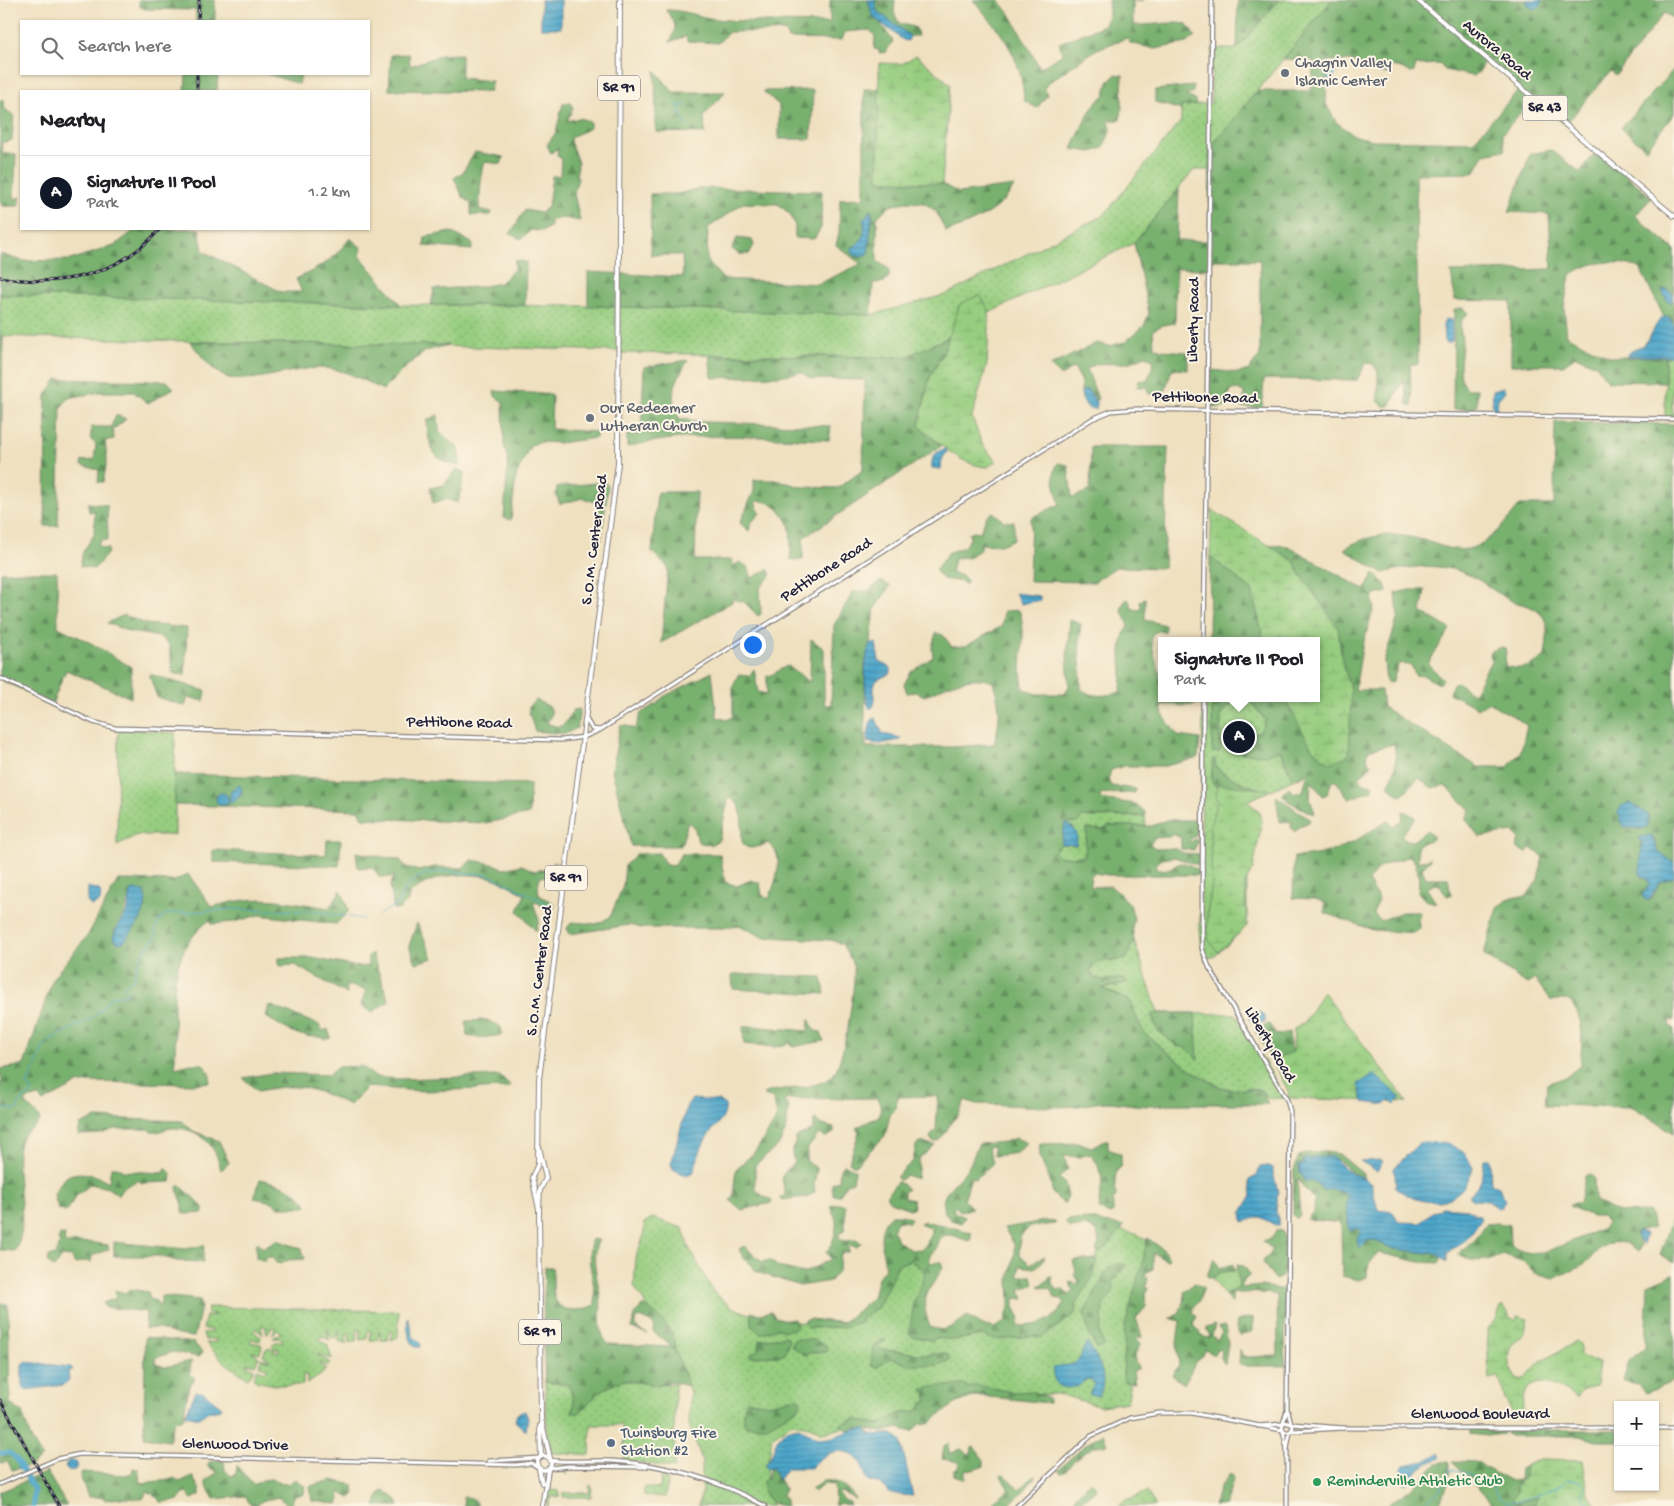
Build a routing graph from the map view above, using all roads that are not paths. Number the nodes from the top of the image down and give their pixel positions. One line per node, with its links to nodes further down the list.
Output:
1 (620, 0): 10 (main road, S.O.M. Center Road / SR 91)
2 (1212, 0): 5 (street, Liberty Road)
3 (1417, 0): 4 (main road, Aurora Road / SR 43)
4 (1674, 216)
5 (1206, 411): 6 (street, Pettibone Road); 7 (street, Liberty Road); 11 (street, Pettibone Road)
6 (1674, 419)
7 (1204, 637)
8 (0, 678): 12 (street, Pettibone Road)
9 (1203, 702): 19 (street, Liberty Road)
10 (586, 719): 11 (street); 12 (main road, S.O.M. Center Road / SR 91)
11 (600, 730): 12 (street, Pettibone Road)
12 (584, 737): 13 (main road, S.O.M. Center Road / SR 91)
13 (539, 1146): 14 (main road, SR 91); 15 (main road, SR 91)
14 (536, 1171): 15 (main road); 16 (main road, SR 91)
15 (544, 1173): 17 (main road, SR 91)
16 (534, 1183): 17 (main road); 18 (main road, SR 91)
17 (542, 1184): 18 (main road, SR 91)
18 (539, 1209): 20 (main road, SR 91)
19 (1288, 1410): 21 (street, Liberty Road); 22 (street, Liberty Road)
20 (541, 1419): 31 (main road, SR 91); 32 (main road, SR 91)
21 (1283, 1423): 22 (street, Glenwood Boulevard); 23 (street); 28 (street, Liberty Road)
22 (1291, 1424): 24 (street, Glenwood Boulevard); 29 (street)
23 (1257, 1426): 28 (street); 40 (street)
24 (1343, 1428): 25 (street, Glenwood Boulevard); 29 (street, Glenwood Boulevard)
25 (1614, 1428)
26 (1659, 1428): 27 (street)
27 (1674, 1428)
28 (1283, 1431): 29 (street, Glenwood Boulevard); 30 (street)
29 (1291, 1432): 30 (street)
30 (1287, 1450): 41 (street)
31 (540, 1457): 32 (main road); 33 (street, Glenwood Drive); 34 (main road)
32 (550, 1459): 35 (street); 36 (main road)
33 (476, 1463): 34 (street, Glenwood Drive); 37 (street, Glenwood Drive)
34 (539, 1468): 36 (main road); 38 (main road)
35 (659, 1468): 36 (street); 39 (street)
36 (549, 1469): 38 (main road)
37 (0, 1484)
38 (543, 1504)
39 (765, 1506)
40 (1017, 1506)
41 (1287, 1506)

